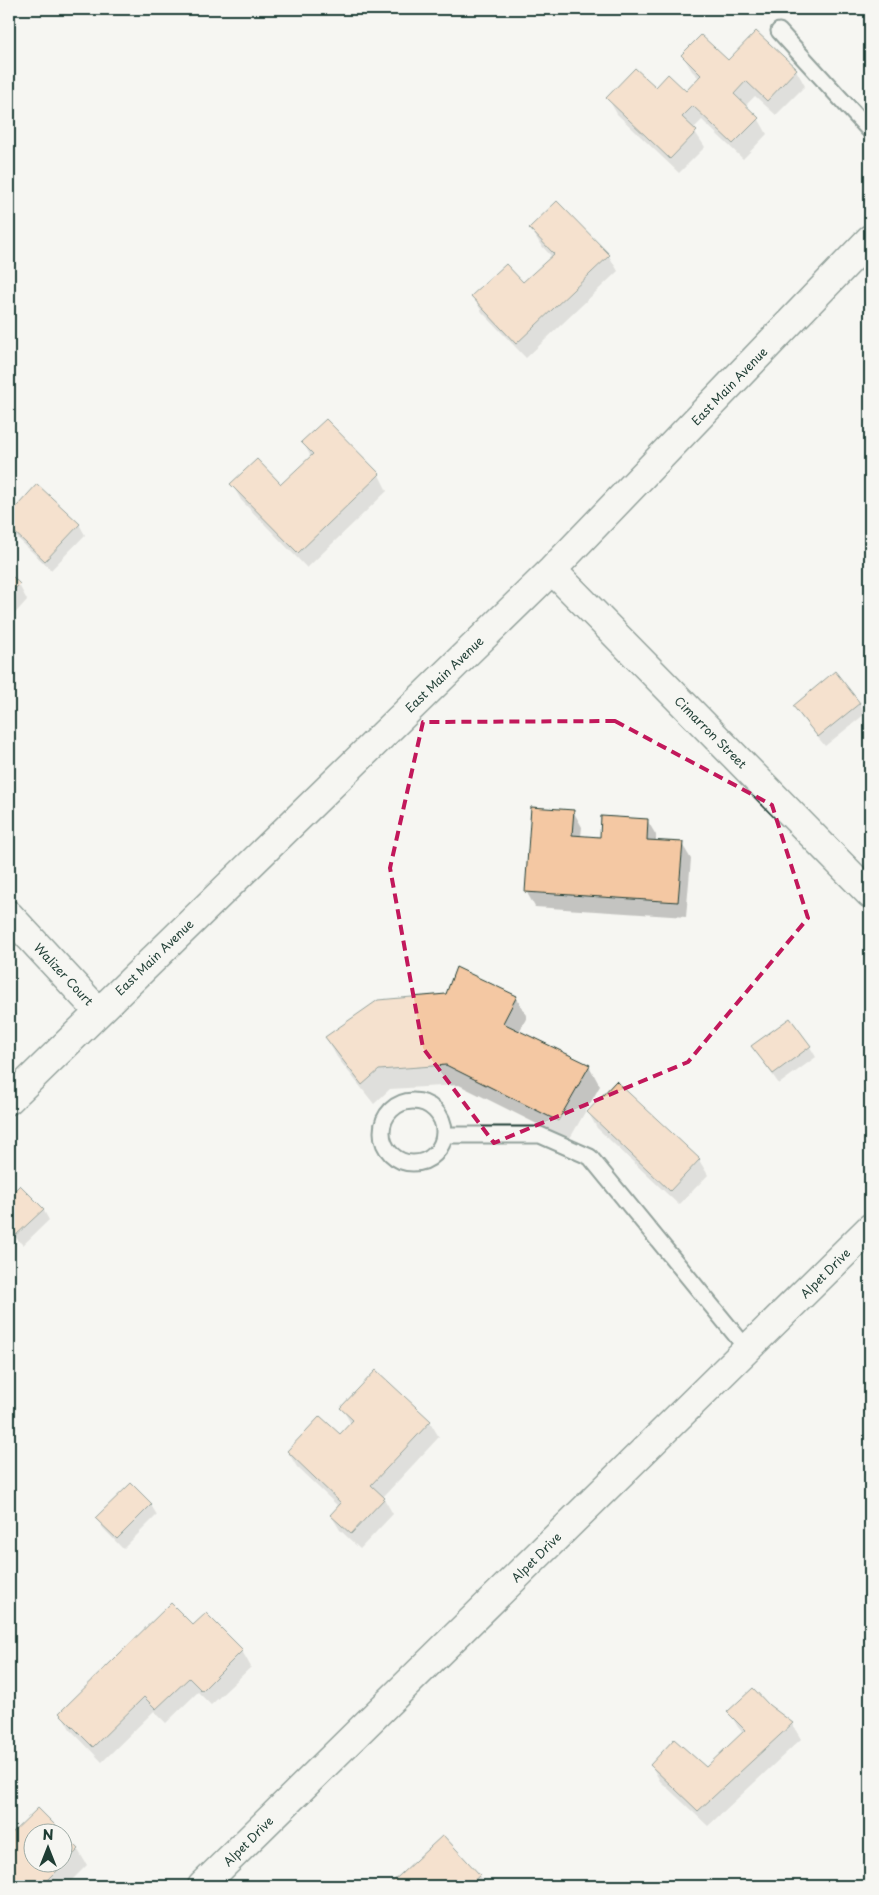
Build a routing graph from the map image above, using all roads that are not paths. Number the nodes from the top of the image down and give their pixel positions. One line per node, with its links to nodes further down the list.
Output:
1 (780, 31): 2 (lane)
2 (870, 130)
3 (870, 239): 4 (street, East Main Avenue)
4 (552, 570): 5 (street, Cimarron Street); 7 (street, East Main Avenue)
5 (870, 894)
6 (9, 915): 7 (street, Walizer Court)
7 (98, 1011): 8 (street, East Main Avenue)
8 (9, 1100)
9 (444, 1135): 9 (lane); 11 (lane)
10 (870, 1228): 11 (street, Alpet Drive)
11 (747, 1349): 12 (street, Alpet Drive)
12 (202, 1886)

